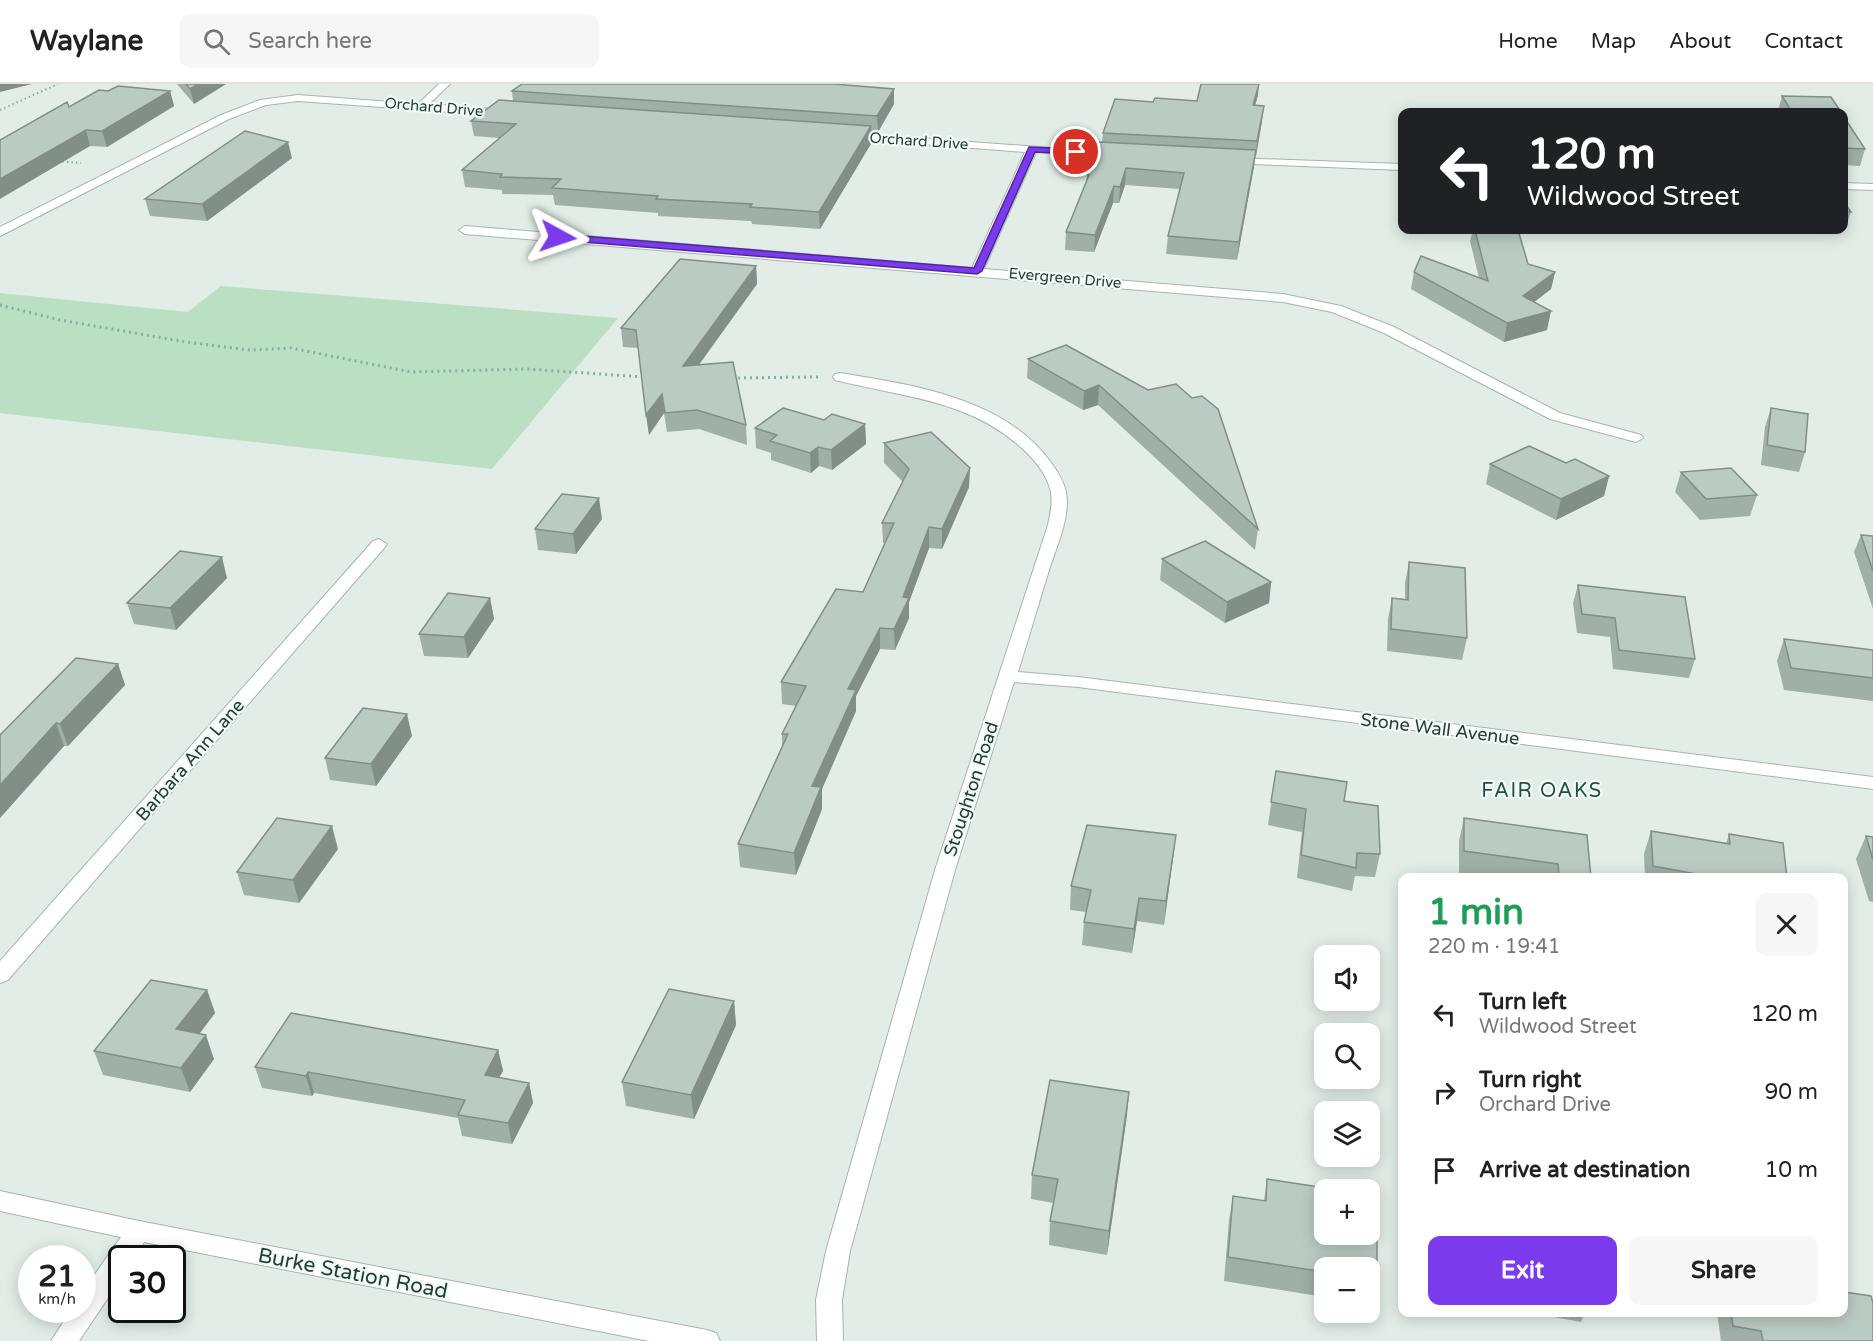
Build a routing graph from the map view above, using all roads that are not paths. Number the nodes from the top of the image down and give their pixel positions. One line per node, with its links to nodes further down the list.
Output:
1 (445, 84): 2 (street)
2 (421, 106): 3 (street, Orchard Drive); 12 (street, Orchard Drive)
3 (524, 114)
4 (832, 135): 5 (street, Orchard Drive)
5 (1032, 149): 6 (street, Orchard Drive); 13 (street)
6 (1126, 155)
7 (1218, 161): 8 (street)
8 (1398, 168)
9 (1848, 186): 10 (street)
10 (1873, 187)
11 (465, 230): 13 (street, Evergreen Drive)
12 (0, 232)
13 (977, 271): 15 (street, Evergreen Drive)
14 (840, 376): 17 (street, Stoughton Road)
15 (1636, 438)
16 (379, 544): 19 (street, Barbara Ann Lane)
17 (1007, 676): 18 (street, Stone Wall Avenue); 24 (street, Stoughton Road)
18 (1873, 783)
19 (0, 975)
20 (0, 1201): 21 (street, Burke Station Road)
21 (139, 1231): 22 (street); 23 (street, Burke Station Road)
22 (64, 1341)
23 (707, 1341)
24 (830, 1341)

